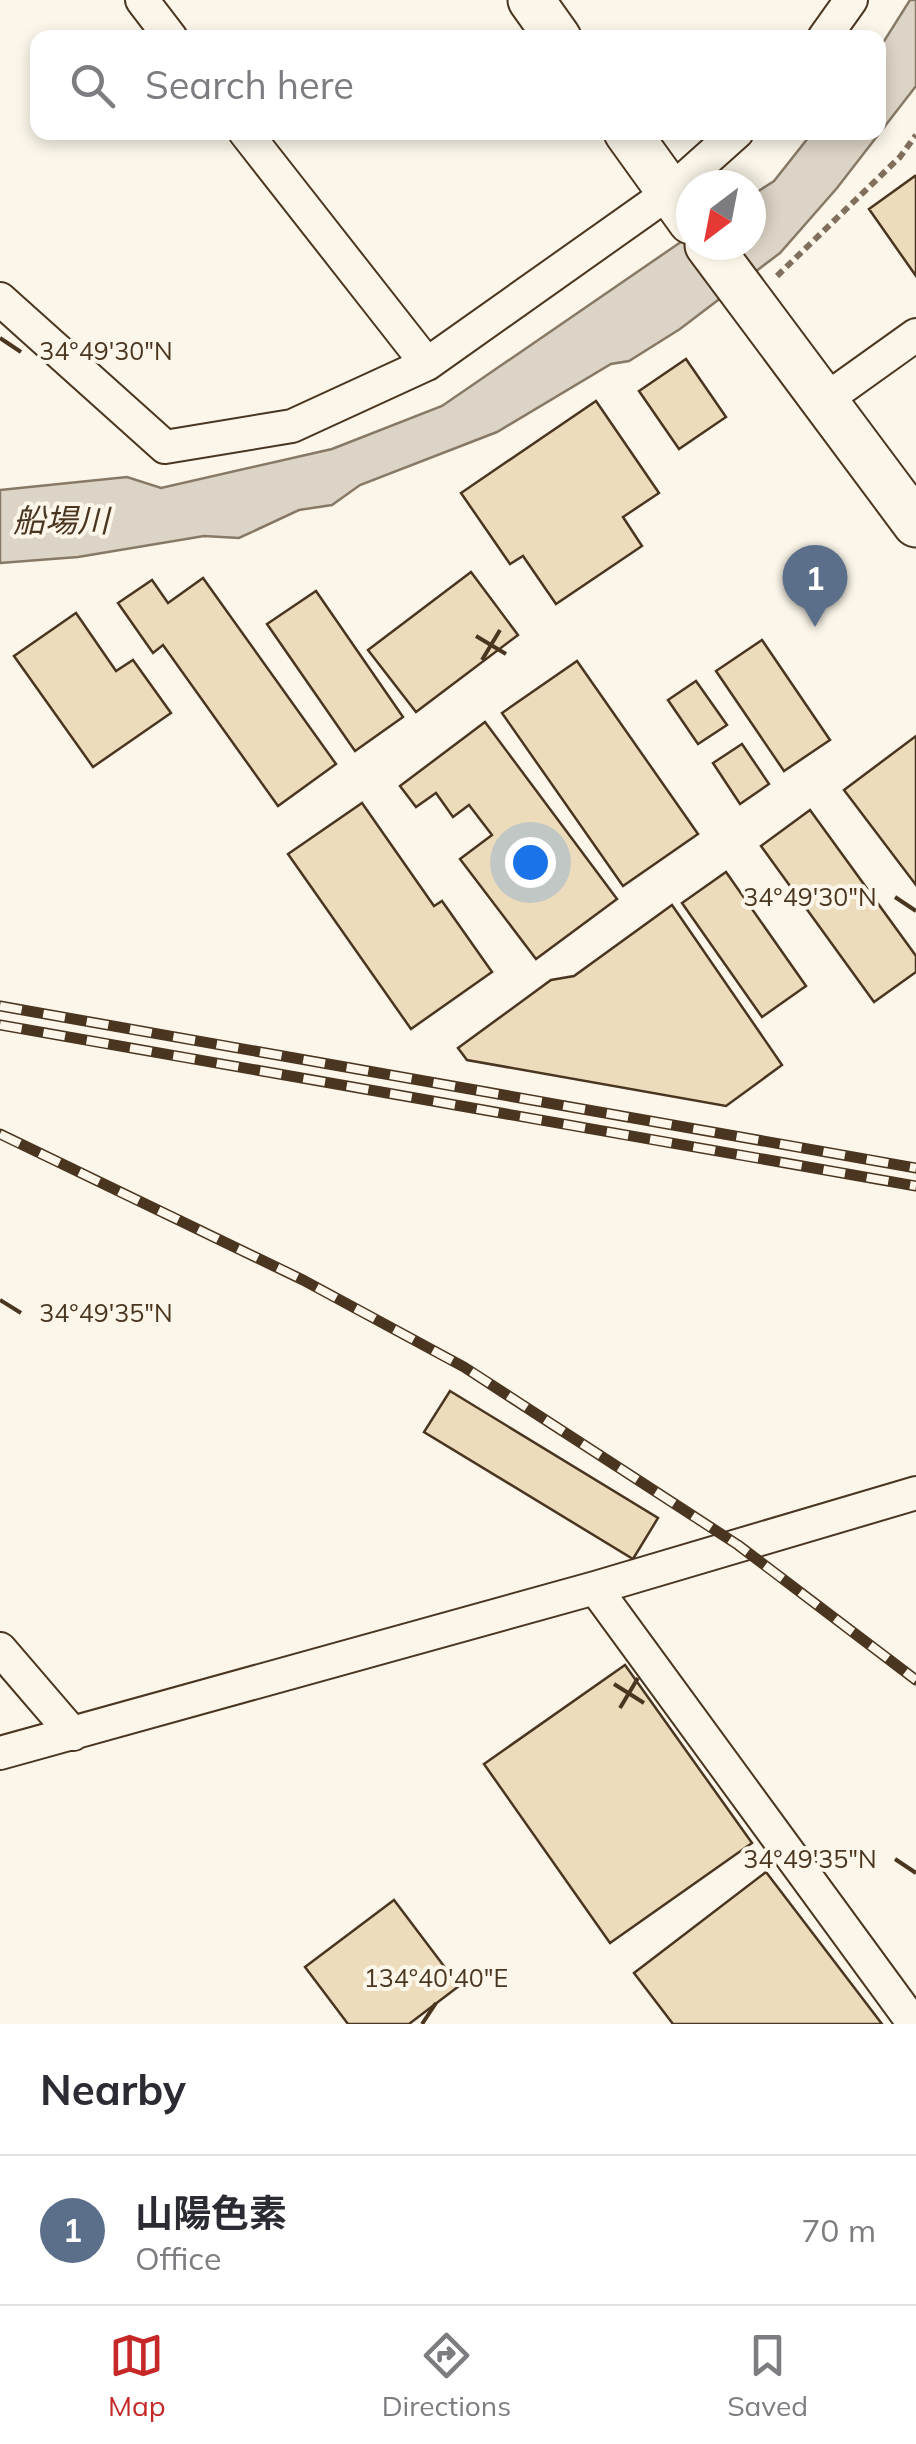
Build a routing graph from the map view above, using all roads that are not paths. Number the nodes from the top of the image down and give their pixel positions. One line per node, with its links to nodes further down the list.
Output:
1 (142, 0): 4 (street)
2 (531, 0): 5 (street)
3 (851, 0): 6 (street)
4 (165, 30)
5 (552, 30)
6 (830, 30)
7 (252, 140): 16 (street)
8 (633, 140): 11 (street)
9 (732, 140): 10 (street)
10 (709, 170)
11 (676, 200)
12 (676, 210): 16 (street)
13 (720, 260): 17 (street)
14 (0, 299): 16 (street)
15 (916, 335): 17 (street)
16 (426, 364)
17 (825, 400): 18 (street)
18 (916, 524)
19 (916, 1493): 20 (street)
20 (596, 1588): 22 (street); 24 (street)
21 (0, 1649): 22 (street)
22 (73, 1734): 23 (street)
23 (0, 1753)
24 (914, 2024)

